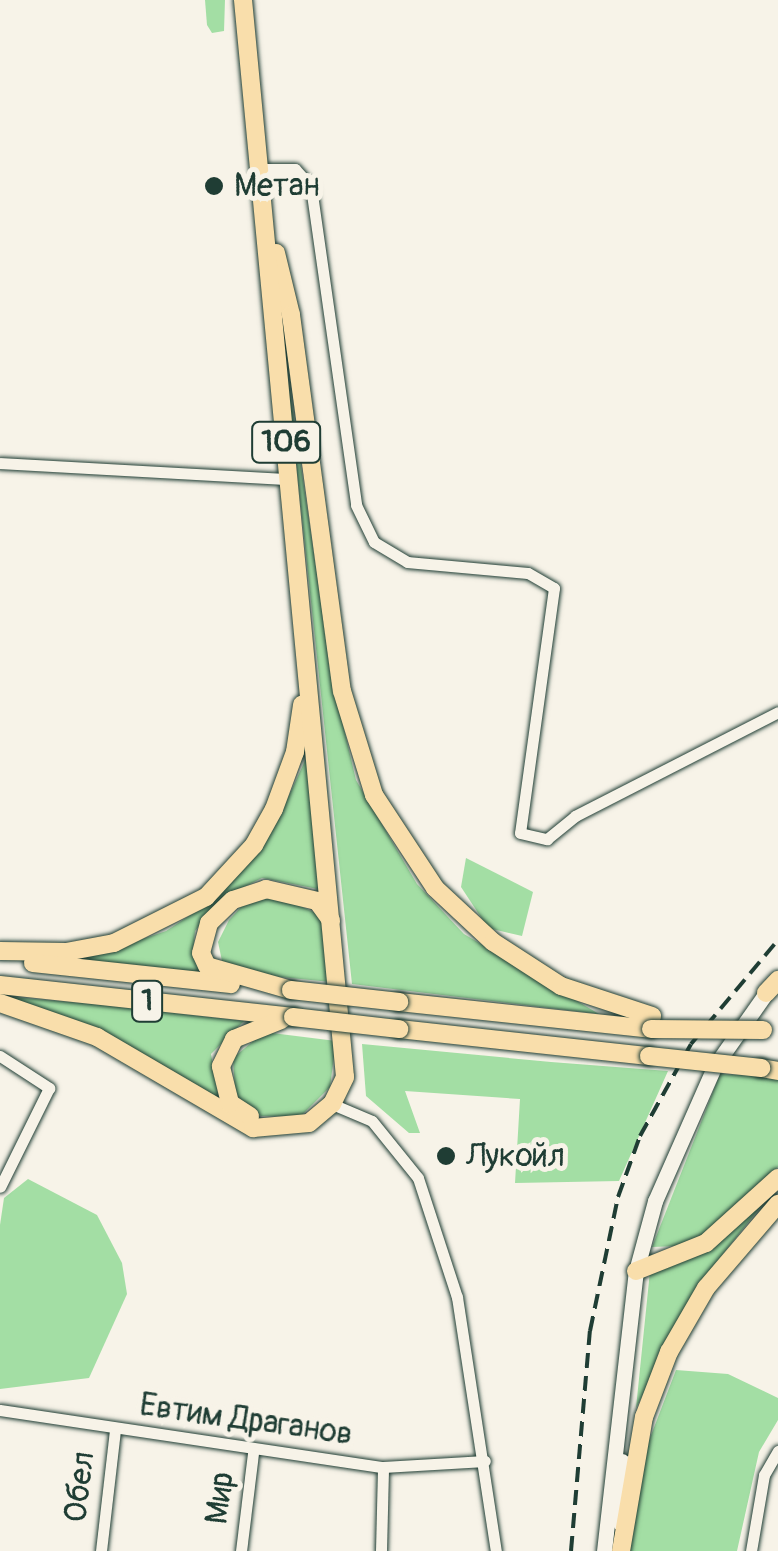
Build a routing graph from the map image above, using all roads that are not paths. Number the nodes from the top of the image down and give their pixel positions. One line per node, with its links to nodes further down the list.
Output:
1 (244, 0): 2 (main road, 106)
2 (260, 169): 3 (main road, 106); 7 (street)
3 (265, 220): 5 (main road, 106); 16 (main road)
4 (0, 463): 5 (street)
5 (289, 480): 6 (main road, 106)
6 (305, 665): 8 (main road, 106); 9 (main road)
7 (778, 712)
8 (337, 941): 13 (main road); 20 (main road, 106)
9 (0, 951)
10 (0, 959): 13 (main road, 1)
11 (0, 985): 15 (main road, 1)
12 (774, 985): 25 (main road)
13 (291, 990): 16 (main road, 1, bridge)
14 (0, 1003): 21 (main road)
15 (293, 1017): 19 (main road, 1, bridge); 21 (main road)
16 (652, 1022): 17 (main road, 1, bridge)
17 (771, 1030)
18 (0, 1056): 23 (street)
19 (770, 1064)
20 (332, 1104): 21 (main road); 31 (street)
21 (277, 1129)
22 (778, 1178): 25 (main road)
23 (0, 1187)
24 (778, 1204): 38 (main road)
25 (636, 1270): 26 (main road)
26 (624, 1387): 37 (main road); 38 (main road)
27 (0, 1410): 28 (street, Евтим Драганов)
28 (115, 1430): 30 (street, Евтим Драганов); 33 (street, Обел)
29 (778, 1450): 39 (street)
30 (254, 1452): 32 (street, Евтим Драганов); 34 (street, Мир)
31 (485, 1460): 32 (street, Евтим Драганов); 36 (street)
32 (383, 1467): 35 (street)
33 (101, 1551)
34 (241, 1551)
35 (381, 1551)
36 (496, 1551)
37 (604, 1551)
38 (620, 1551)
39 (752, 1551)

